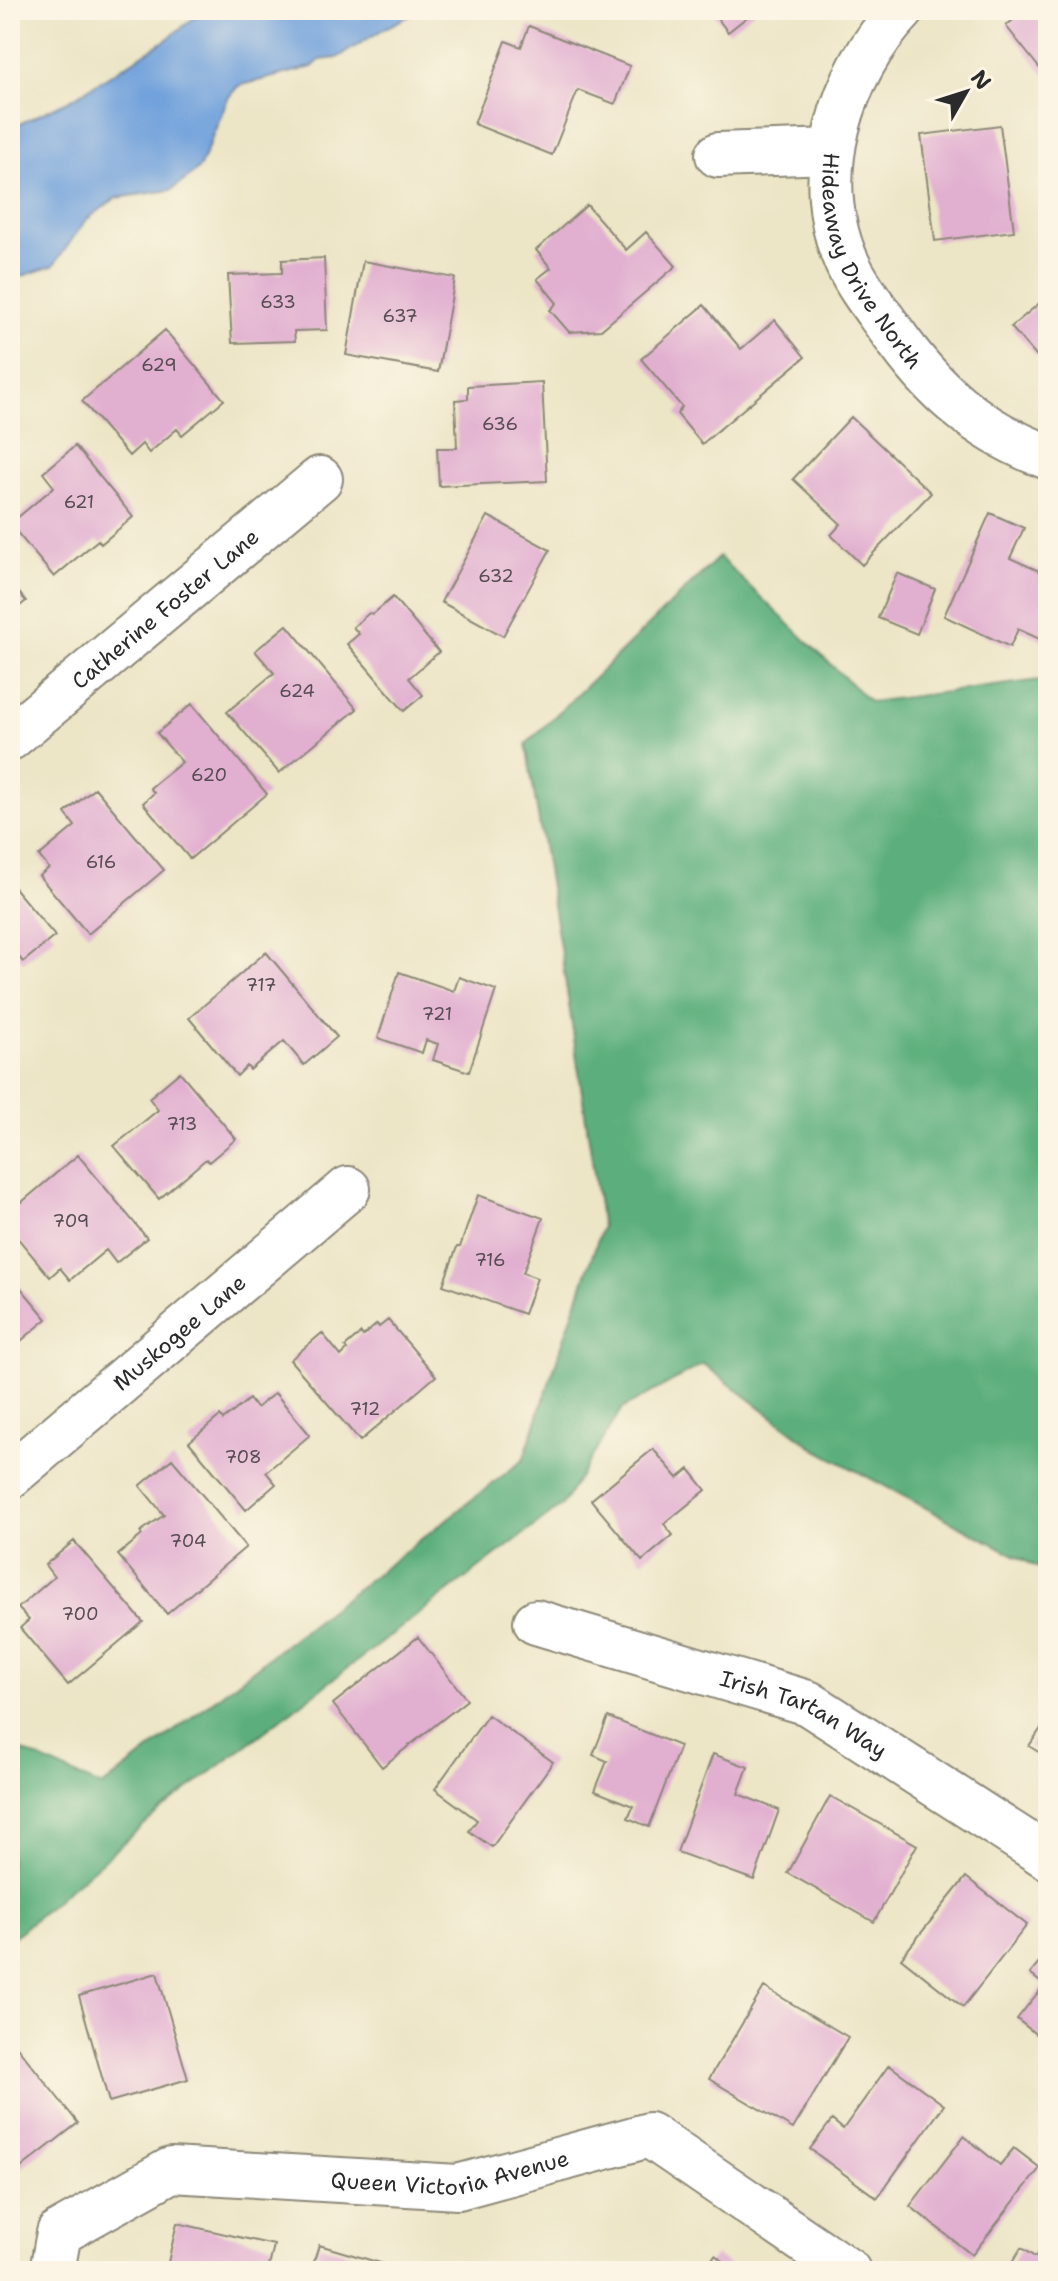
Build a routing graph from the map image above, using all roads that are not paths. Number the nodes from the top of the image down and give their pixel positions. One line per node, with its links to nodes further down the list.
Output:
1 (902, 10): 2 (street, Hideaway Drive North)
2 (832, 151): 3 (street); 4 (street, Hideaway Drive North)
3 (718, 155)
4 (1048, 457)
5 (320, 479): 6 (street, Catherine Foster Lane)
6 (10, 738)
7 (348, 1189): 8 (street, Muskogee Lane)
8 (10, 1476)
9 (536, 1622): 10 (street, Irish Tartan Way)
10 (1048, 1857)
11 (52, 2271): 12 (street, Queen Victoria Avenue)
12 (848, 2271)

